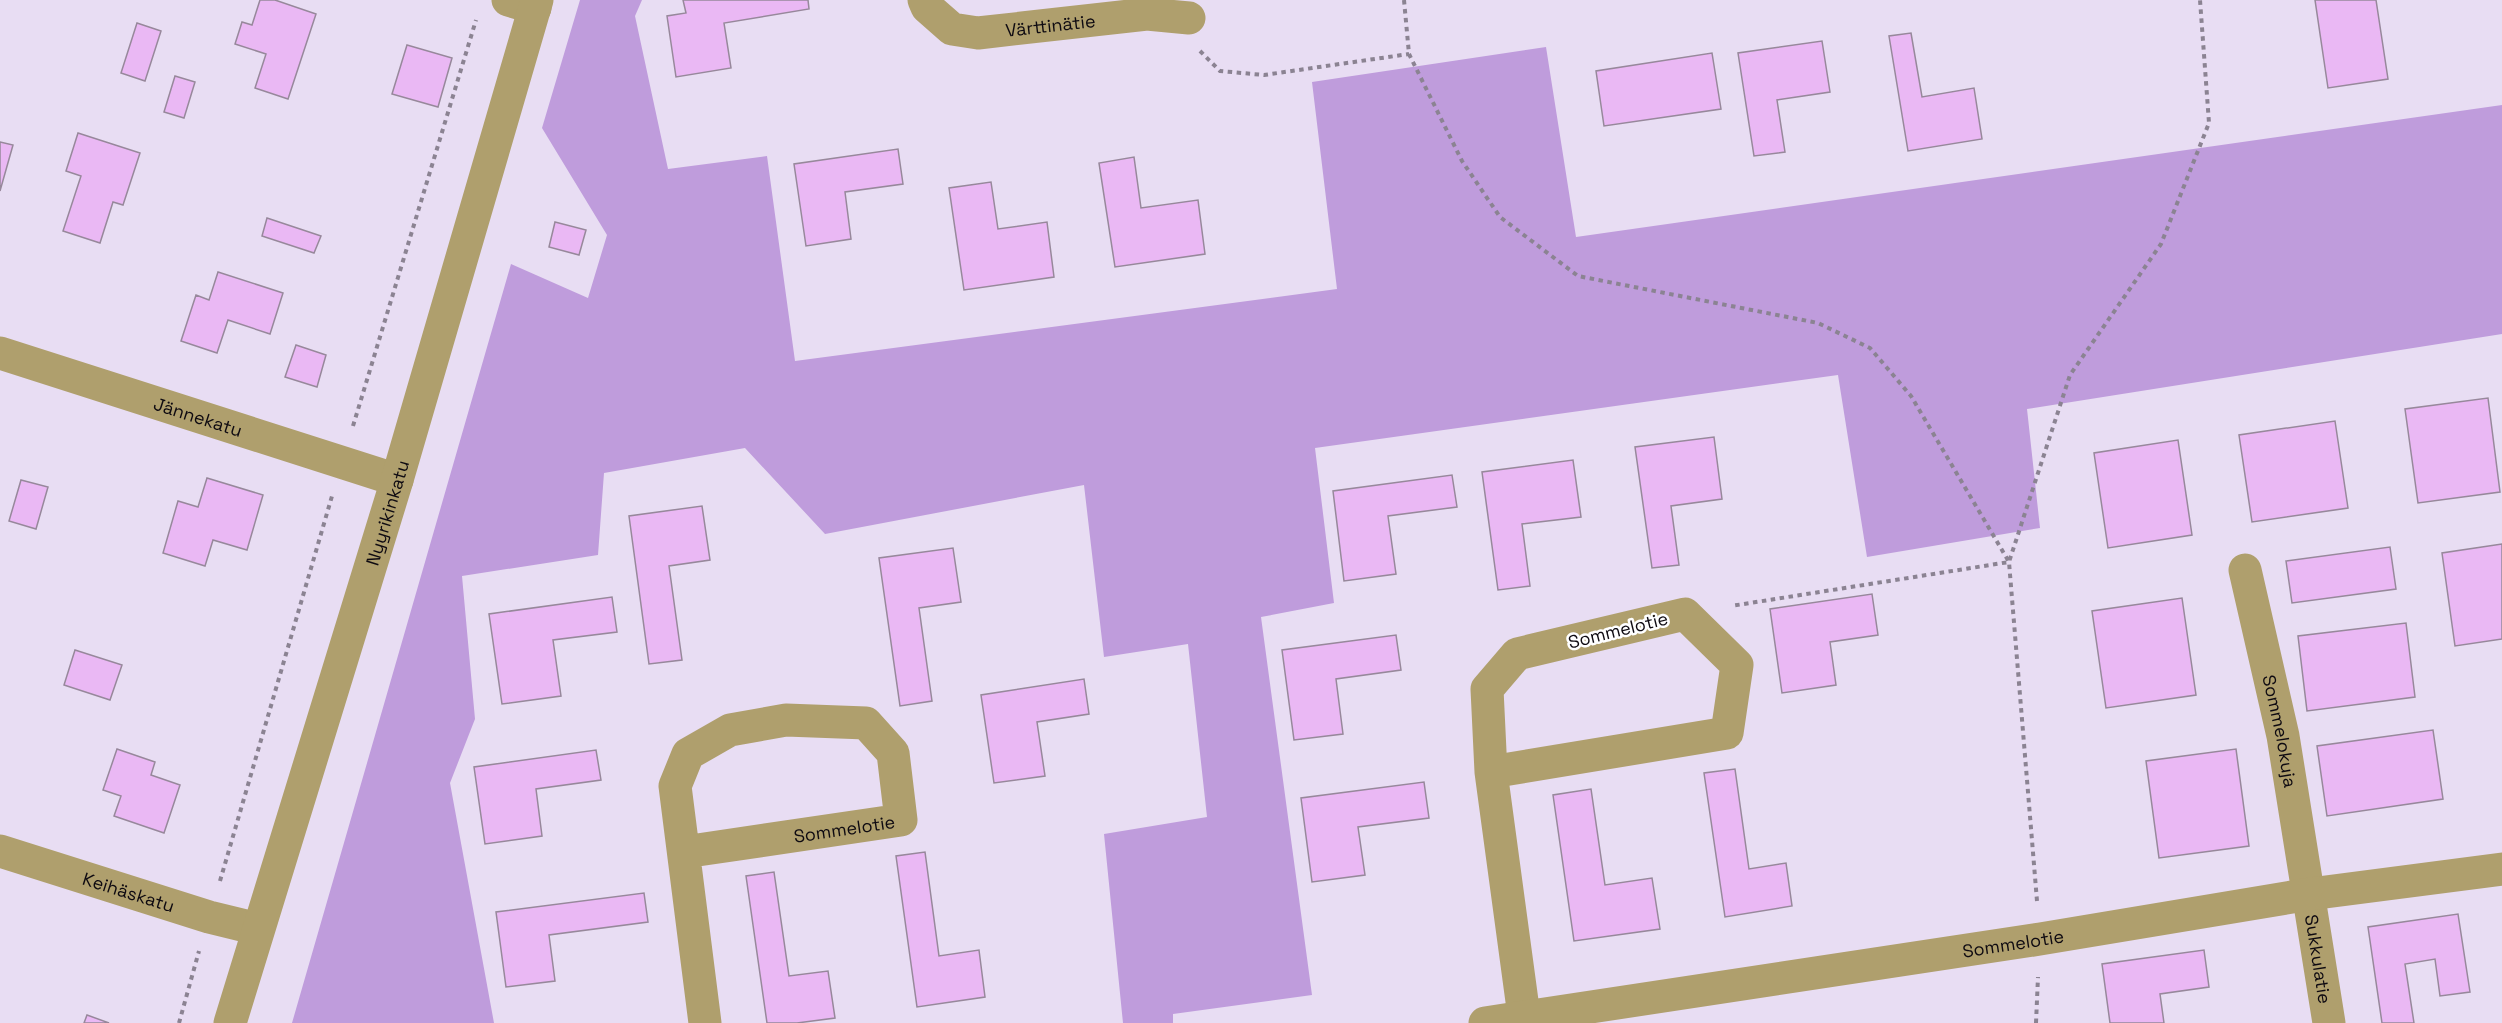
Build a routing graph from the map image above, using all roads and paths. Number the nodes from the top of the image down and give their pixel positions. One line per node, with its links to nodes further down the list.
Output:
1 (924, 0): 5 (street, Värttinätie)
2 (1404, 0): 6 (path)
3 (2200, 0): 10 (path)
4 (515, 5): 8 (path); 9 (street, Nyyrikinkatu)
5 (1189, 18): 6 (path)
6 (1409, 54): 10 (path)
7 (0, 353): 8 (street, Jännekatu)
8 (343, 461): 9 (street, Jännekatu); 18 (path)
9 (397, 480): 19 (street, Nyyrikinkatu)
10 (2009, 562): 12 (path); 20 (path)
11 (2245, 570): 17 (street, Sommelokuja)
12 (1685, 614): 13 (street, Sommelotie); 13 (street, Sommelotie)
13 (1491, 772): 21 (street, Sommelotie)
14 (0, 851): 18 (street, Keihäskatu)
15 (684, 852): 15 (street, Sommelotie); 24 (street, Sommelotie)
16 (2502, 868): 17 (street, Sommelotie)
17 (2310, 894): 20 (street, Sommelotie); 27 (street, Sukkulatie)
18 (209, 916): 19 (street, Keihäskatu); 22 (path)
19 (258, 929): 23 (street, Nyyrikinkatu)
20 (2040, 939): 21 (street, Sommelotie); 26 (path)
21 (1524, 1016): 25 (street, Sommelotie)
22 (179, 1023)
23 (230, 1023)
24 (705, 1023)
25 (1485, 1023)
26 (2036, 1023)
27 (2329, 1023)

